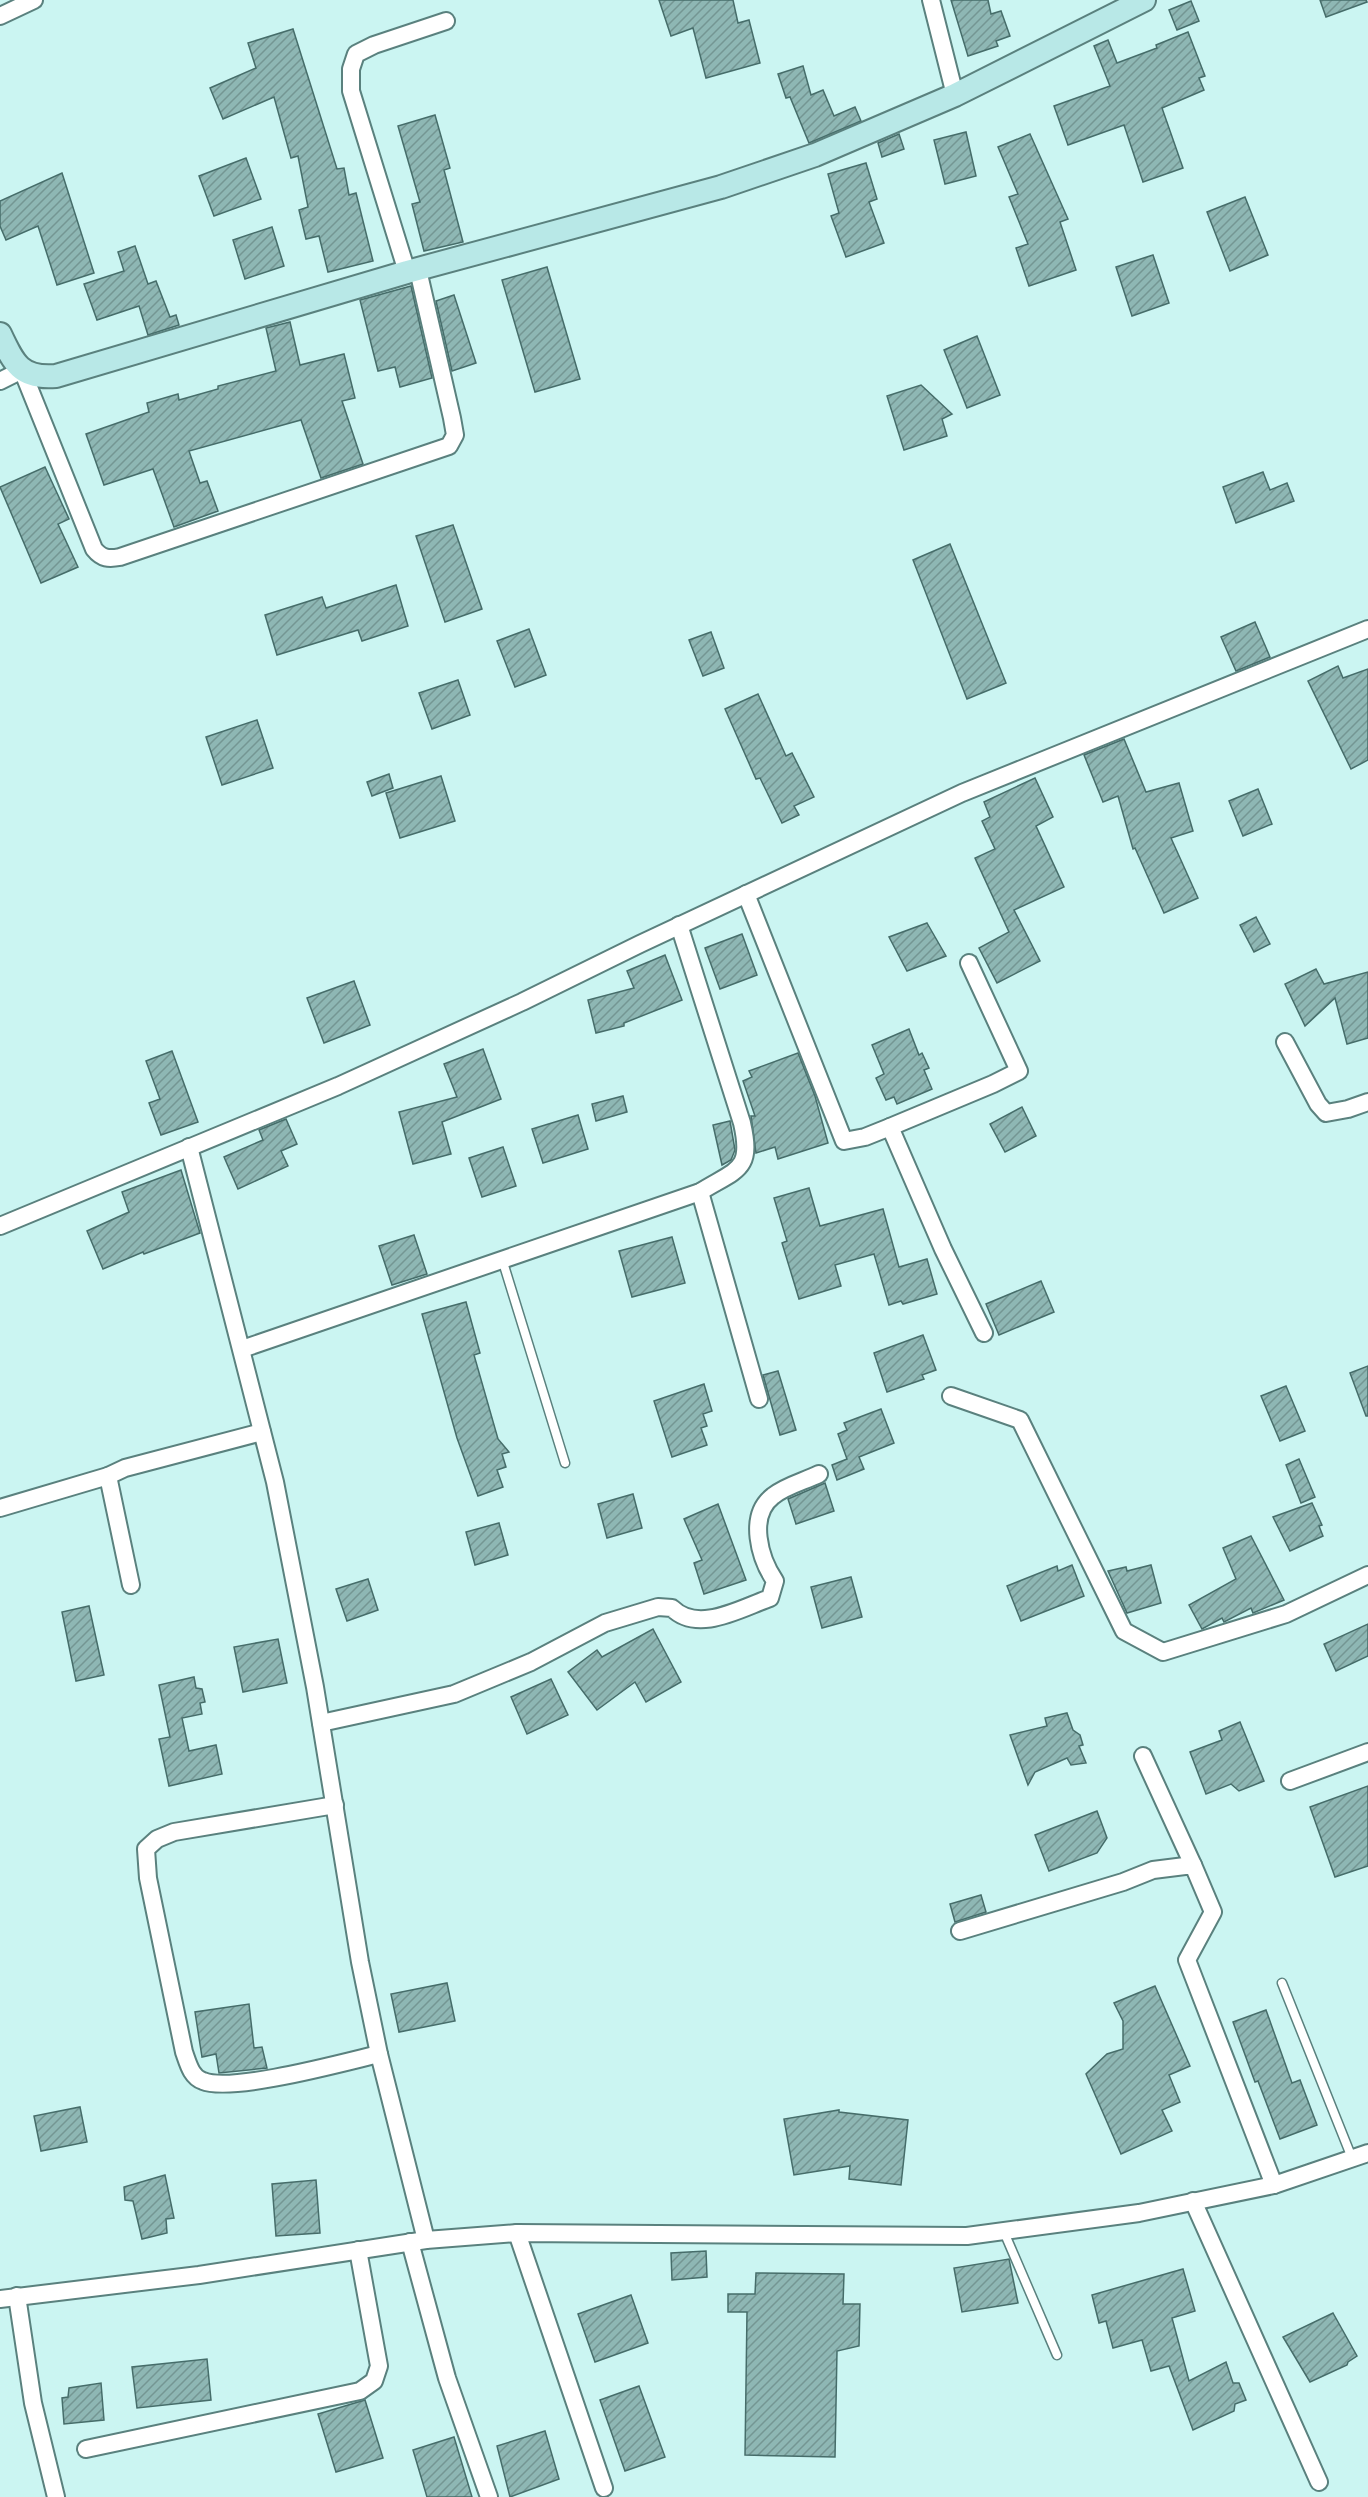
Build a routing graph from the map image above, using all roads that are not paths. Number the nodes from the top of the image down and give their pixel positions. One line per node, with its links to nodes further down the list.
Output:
1 (34, 0): 4 (street)
2 (931, 0): 6 (street)
3 (1144, 0): 6 (street)
4 (0, 16)
5 (446, 21): 7 (street)
6 (955, 95): 7 (street)
7 (413, 271): 9 (street); 9 (street)
8 (0, 334): 9 (street)
9 (22, 370): 10 (street)
10 (0, 381)
11 (1368, 629): 12 (street)
12 (746, 894): 13 (street); 17 (street)
13 (679, 925): 18 (street); 19 (street)
14 (969, 963): 17 (street)
15 (1286, 1042): 16 (street)
16 (1368, 1102)
17 (890, 1127): 22 (street)
18 (189, 1147): 20 (street); 23 (street)
19 (700, 1192): 21 (street); 25 (street)
20 (0, 1226)
21 (502, 1259): 23 (street); 27 (lane)
22 (984, 1333)
23 (242, 1349): 26 (street)
24 (951, 1396): 31 (street)
25 (759, 1399)
26 (262, 1432): 29 (street); 33 (street)
27 (565, 1463)
28 (819, 1474): 33 (street)
29 (108, 1476): 30 (street); 32 (street)
30 (0, 1508)
31 (1368, 1575)
32 (131, 1585)
33 (321, 1723): 37 (street)
34 (1368, 1752): 36 (street)
35 (1143, 1756): 38 (street)
36 (1290, 1781)
37 (335, 1805): 41 (street); 41 (street)
38 (1193, 1865): 39 (street); 43 (street)
39 (960, 1931)
40 (1282, 1983): 42 (lane)
41 (379, 2054): 47 (street)
42 (1360, 2156): 43 (street)
43 (1274, 2185): 44 (street)
44 (1192, 2201): 45 (street); 52 (street)
45 (1004, 2232): 46 (street); 50 (lane)
46 (517, 2233): 47 (street); 53 (street)
47 (418, 2241): 48 (street); 55 (street)
48 (358, 2250): 49 (street); 51 (street)
49 (8, 2298): 54 (street)
50 (1057, 2355)
51 (86, 2449)
52 (1318, 2482)
53 (604, 2488)
54 (56, 2497)
55 (489, 2497)

